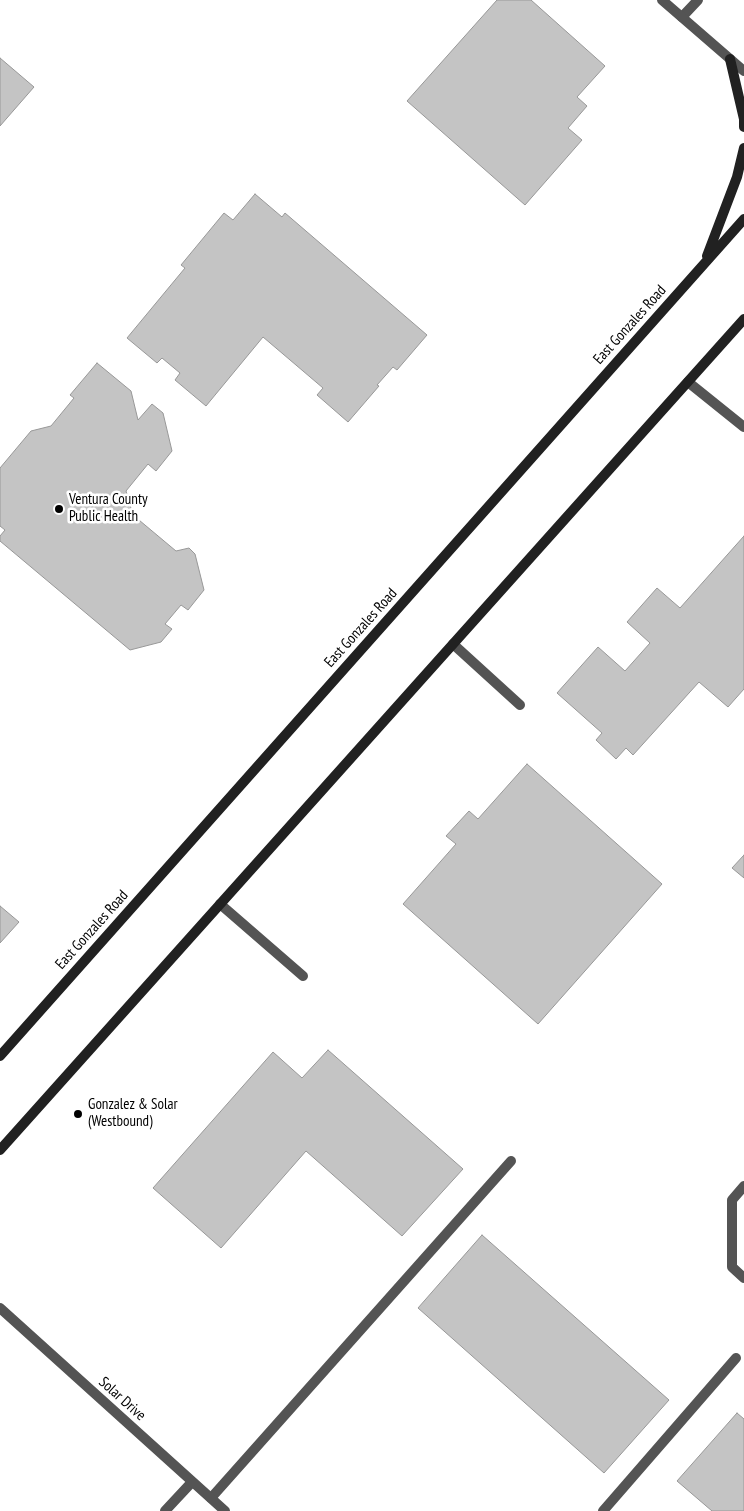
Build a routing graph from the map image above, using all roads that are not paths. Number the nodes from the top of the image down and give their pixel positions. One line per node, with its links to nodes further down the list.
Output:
1 (662, 0): 3 (street)
2 (698, 0): 3 (street)
3 (682, 18): 4 (street)
4 (730, 59): 5 (street); 6 (main road)
5 (744, 71)
6 (744, 127)
7 (744, 148): 9 (main road)
8 (744, 219): 9 (main road, East Gonzales Road)
9 (705, 263): 17 (main road, East Gonzales Road)
10 (744, 319): 11 (main road)
11 (688, 382): 12 (street); 13 (main road)
12 (744, 426)
13 (453, 644): 14 (street); 15 (main road)
14 (520, 705)
15 (220, 904): 16 (street); 18 (main road)
16 (303, 976)
17 (0, 1056)
18 (0, 1150)
19 (511, 1160): 25 (street)
20 (744, 1186): 21 (street)
21 (744, 1278)
22 (0, 1308): 24 (street, Solar Drive)
23 (736, 1358): 28 (street)
24 (192, 1482): 25 (street, Solar Drive); 26 (street)
25 (211, 1498): 27 (street, Solar Drive)
26 (166, 1511)
27 (225, 1511)
28 (603, 1511)

